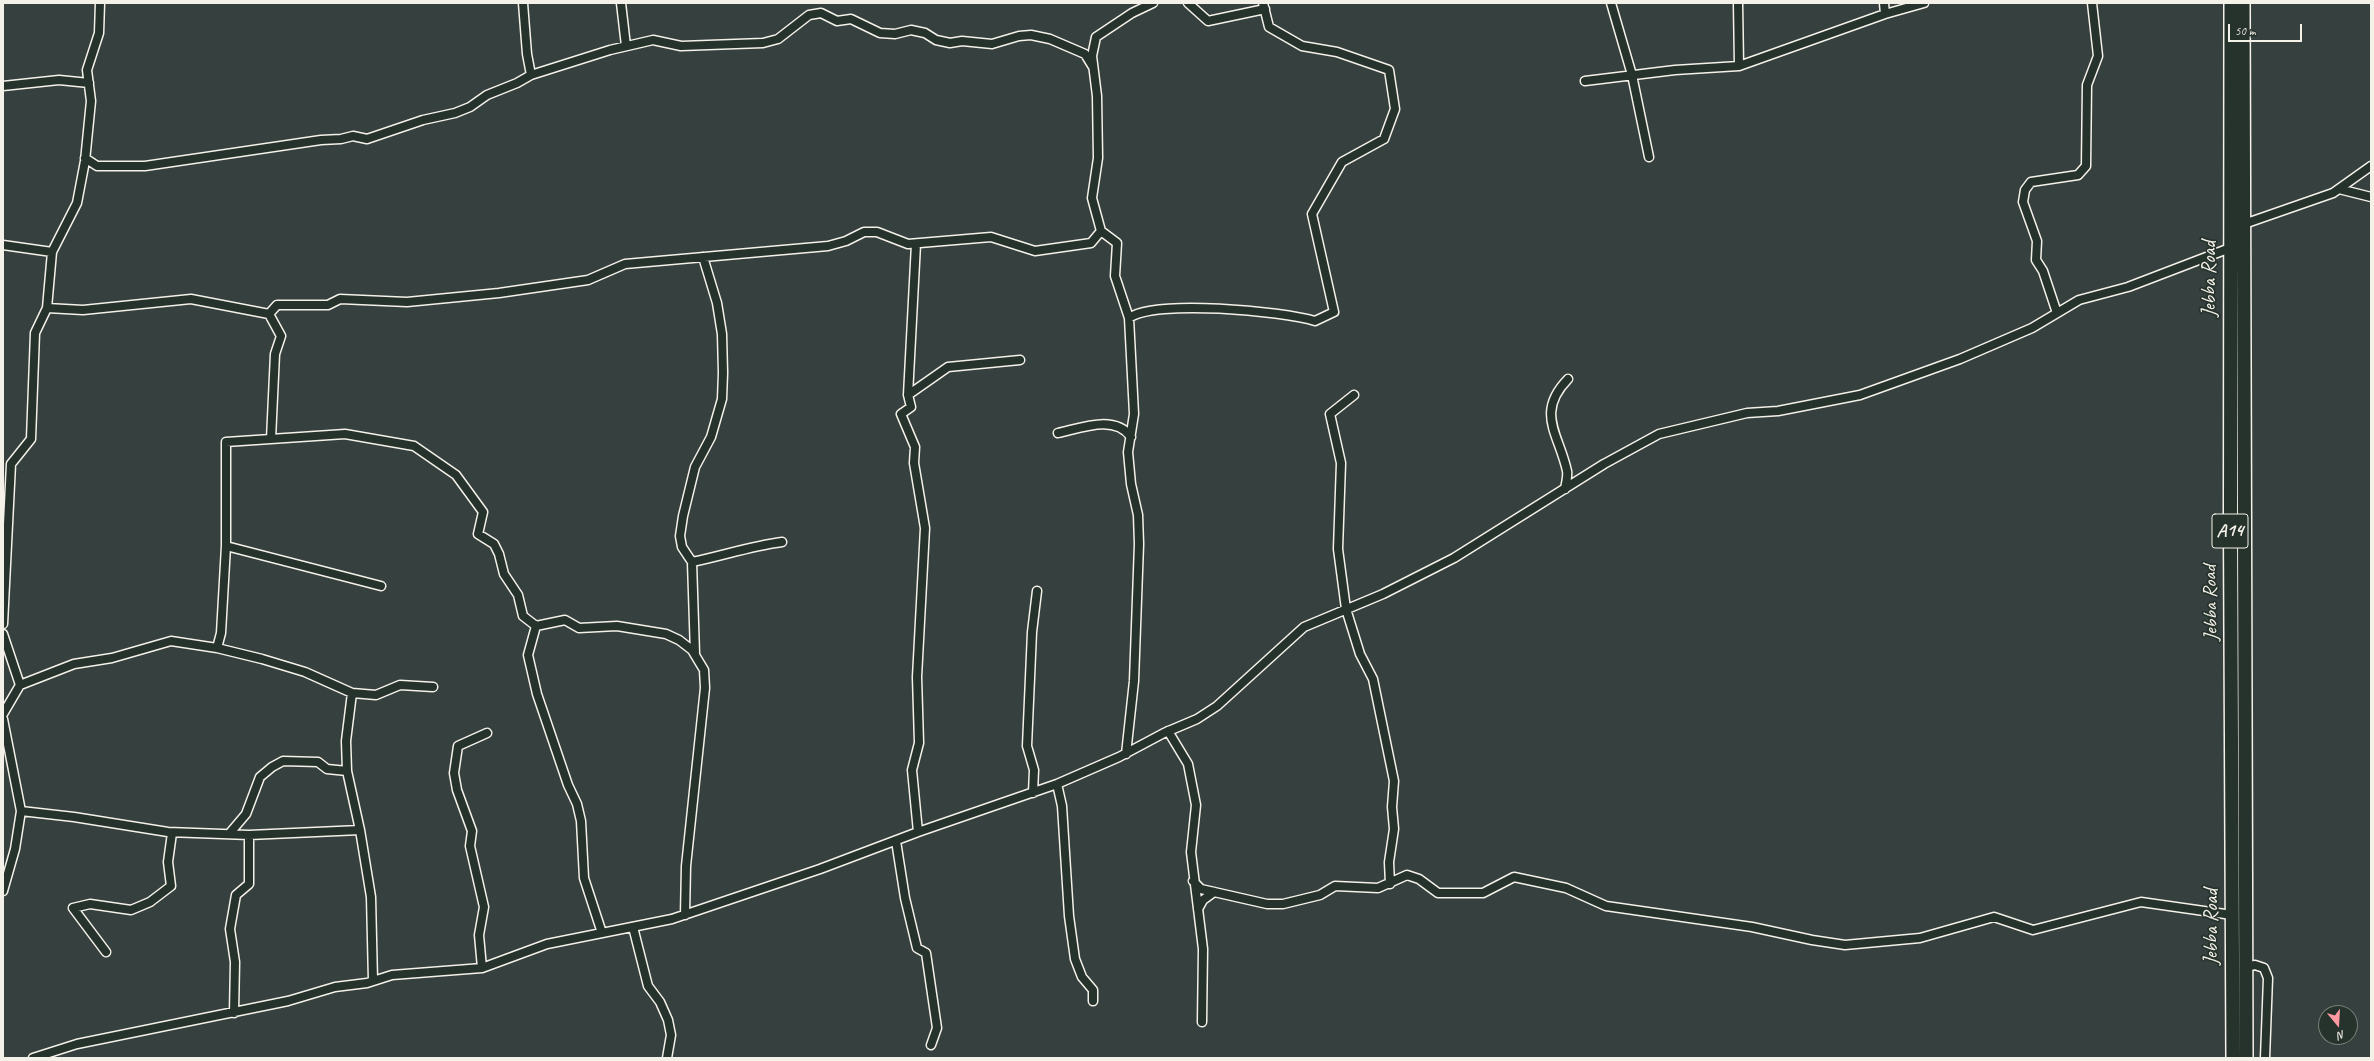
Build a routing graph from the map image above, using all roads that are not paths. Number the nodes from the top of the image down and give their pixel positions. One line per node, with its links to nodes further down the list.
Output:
1 (100, 3): 21 (street)
2 (523, 3): 18 (street)
3 (621, 3): 15 (street)
4 (1153, 3): 17 (street)
5 (1188, 3): 13 (street)
6 (1611, 3): 19 (street)
7 (1738, 3): 16 (street)
8 (1884, 3): 14 (street)
9 (1924, 3): 14 (street)
10 (2092, 3): 36 (street)
11 (2231, 3): 32 (highway, Jebba Road / A14)
12 (2243, 3): 28 (highway)
13 (1264, 6): 38 (street)
14 (1885, 14): 16 (street)
15 (626, 46): 17 (street); 18 (street)
16 (1739, 66): 19 (street)
17 (1093, 67): 29 (street)
18 (531, 75): 24 (street)
19 (1632, 75): 20 (street); 23 (street)
20 (1585, 81)
21 (89, 84): 22 (street); 24 (street)
22 (3, 86)
23 (1649, 157)
24 (85, 158): 33 (street)
25 (2371, 166): 26 (street)
26 (2338, 189): 27 (street); 28 (street)
27 (2371, 197)
28 (2244, 224): 88 (highway)
29 (1101, 231): 31 (street); 38 (street)
30 (3, 244): 33 (street)
31 (916, 244): 34 (street); 41 (street)
32 (2230, 248): 36 (street); 84 (highway, Jebba Road / A14)
33 (52, 252): 35 (street)
34 (703, 257): 37 (street); 50 (street)
35 (47, 308): 37 (street); 46 (street)
36 (2057, 313): 47 (street)
37 (269, 314): 45 (street)
38 (1128, 318): 44 (street)
39 (1020, 360): 41 (street)
40 (1568, 379): 47 (street)
41 (908, 395): 73 (street)
42 (1354, 395): 54 (street)
43 (1058, 433): 44 (street)
44 (1131, 437): 67 (street)
45 (271, 439): 49 (street); 56 (street)
46 (7, 465): 53 (street)
47 (1565, 489): 54 (street)
48 (782, 542): 50 (street)
49 (226, 546): 51 (street); 58 (street)
50 (692, 562): 59 (street)
51 (381, 586)
52 (1037, 591): 70 (street)
53 (4, 606): 55 (street)
54 (1346, 609): 65 (street); 79 (street)
55 (3, 624)
56 (536, 626): 59 (street); 86 (street)
57 (3, 634): 60 (street)
58 (217, 648): 60 (street); 62 (street)
59 (695, 654): 83 (street)
60 (20, 685): 63 (street)
61 (433, 687): 62 (street)
62 (352, 693): 68 (street)
63 (3, 714)
64 (3, 720): 71 (street)
65 (1168, 731): 67 (street); 78 (street)
66 (487, 733): 89 (street)
67 (1126, 754): 69 (street)
68 (347, 771): 72 (street); 75 (street)
69 (1057, 784): 70 (street); 91 (street)
70 (1033, 793): 73 (street)
71 (21, 811): 74 (street); 80 (street)
72 (360, 830): 76 (street); 90 (street)
73 (918, 832): 77 (street)
74 (172, 833): 75 (street); 87 (street)
75 (228, 834): 76 (street)
76 (249, 835): 92 (street)
77 (896, 841): 83 (street); 94 (street)
78 (1193, 882): 81 (street); 82 (street)
79 (1390, 884): 81 (street); 84 (street)
80 (3, 891)
81 (1214, 892): 82 (street)
82 (1198, 909): 93 (street)
83 (685, 915): 85 (street)
84 (2232, 915): 97 (highway, Jebba Road / A14)
85 (633, 927): 86 (street); 96 (street)
86 (602, 933): 89 (street)
87 (106, 952)
88 (2245, 967): 98 (highway); 99 (street)
89 (482, 968): 90 (street)
90 (373, 981): 92 (street)
91 (1093, 1001)
92 (234, 1012): 95 (street)
93 (1202, 1022)
94 (931, 1045)
95 (33, 1058)
96 (667, 1058)
97 (2233, 1058)
98 (2246, 1058)
99 (2265, 1058)

